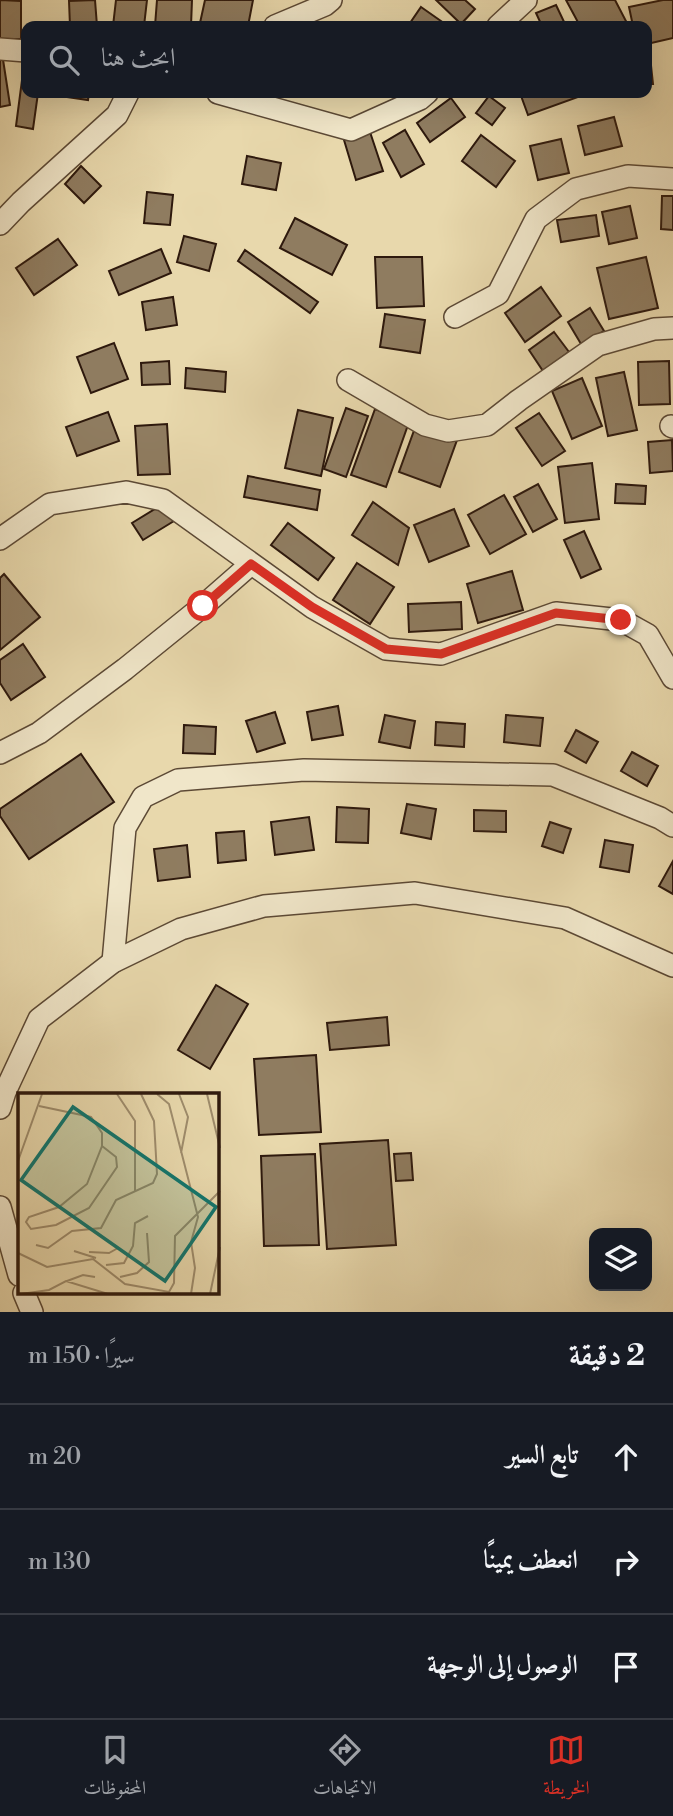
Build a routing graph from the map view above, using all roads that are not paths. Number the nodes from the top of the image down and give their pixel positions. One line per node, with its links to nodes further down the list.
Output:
1 (331, 0): 3 (street)
2 (526, 0): 4 (street)
3 (287, 21)
4 (503, 21)
5 (0, 49): 6 (street)
6 (21, 51)
7 (126, 98): 11 (street)
8 (236, 98): 9 (street)
9 (421, 98)
10 (673, 179): 12 (street)
11 (0, 224)
12 (455, 317)
13 (673, 328): 14 (street)
14 (348, 380)
15 (0, 539): 16 (street)
16 (251, 564): 17 (street); 18 (street)
17 (673, 678)
18 (0, 754)
19 (673, 826): 20 (street)
20 (113, 962): 21 (street); 22 (street)
21 (673, 966)
22 (0, 1108)
23 (0, 1206): 24 (street)
24 (18, 1271)
25 (24, 1294): 26 (street)
26 (32, 1312)

